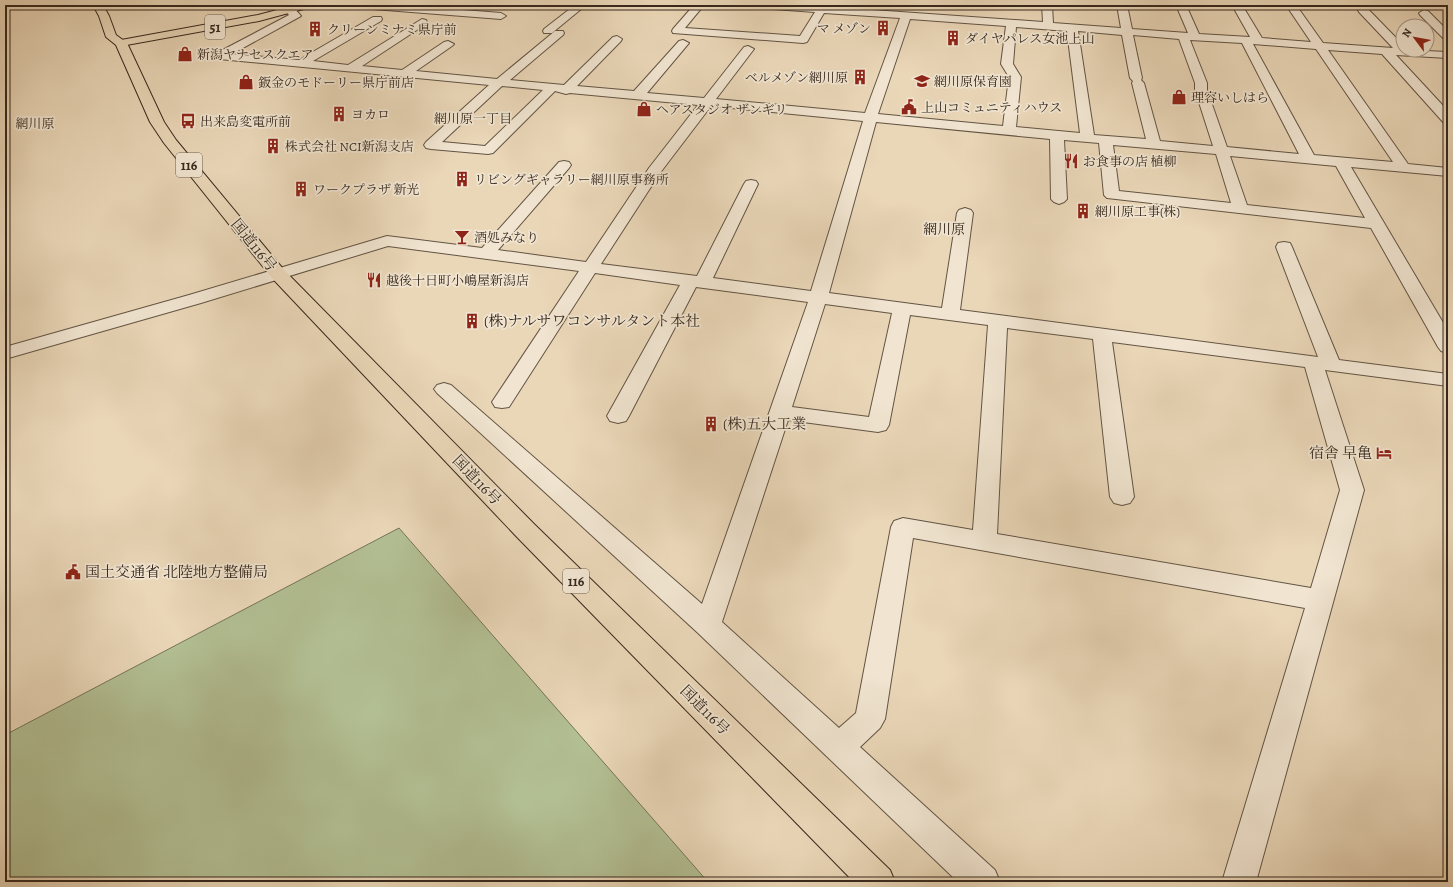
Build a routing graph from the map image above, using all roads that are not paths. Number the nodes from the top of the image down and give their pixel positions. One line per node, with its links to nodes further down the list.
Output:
1 (98, 5): 27 (main road, 国道116号 / 116)
2 (307, 5): 15 (main road, 51)
3 (360, 5): 13 (street)
4 (581, 5): 44 (street)
5 (698, 5): 26 (street)
6 (760, 5): 12 (street); 26 (street)
7 (1046, 5): 23 (street)
8 (1122, 5): 25 (street)
9 (1181, 5): 28 (street)
10 (1237, 5): 31 (street)
11 (1291, 5): 35 (street)
12 (801, 7): 16 (street)
13 (429, 8): 19 (street); 42 (street)
14 (864, 9): 16 (street); 20 (street)
15 (290, 10): 27 (main road, 51); 41 (street)
16 (821, 10): 26 (street)
17 (1363, 10): 34 (street)
18 (1424, 14): 29 (street)
19 (501, 16)
20 (906, 16): 22 (street); 49 (street)
21 (377, 19): 41 (street)
22 (1011, 24): 23 (street); 51 (street)
23 (1048, 26): 24 (street)
24 (1072, 28): 25 (street); 53 (street)
25 (1128, 32): 28 (street); 55 (street)
26 (739, 35)
27 (122, 36): 70 (main road, 国道116号 / 116)
28 (1189, 36): 31 (street); 56 (street)
29 (1448, 37)
30 (617, 38): 46 (street)
31 (1252, 41): 35 (street); 57 (street)
32 (683, 43): 47 (street)
33 (448, 44): 43 (street)
34 (1395, 44)
35 (1319, 46): 37 (street); 60 (street)
36 (748, 49): 48 (street)
37 (1386, 51): 38 (street); 50 (street)
38 (1395, 52)
39 (1435, 54): 40 (street)
40 (1448, 55)
41 (300, 64): 42 (street)
42 (348, 69): 43 (street)
43 (404, 74): 44 (street)
44 (499, 83): 45 (street); 45 (street)
45 (552, 88): 46 (street)
46 (566, 90): 47 (street)
47 (637, 96): 48 (street)
48 (707, 103): 49 (street); 69 (street)
49 (871, 118): 51 (street); 72 (street)
50 (1448, 119)
51 (1009, 131): 52 (street)
52 (1057, 136): 53 (street); 63 (street)
53 (1088, 139): 54 (street)
54 (1106, 140): 55 (street); 64 (street)
55 (1154, 145): 56 (street)
56 (1221, 151): 57 (street); 64 (street)
57 (1309, 159): 58 (street)
58 (1341, 162): 60 (street); 66 (street)
59 (564, 165): 68 (street)
60 (1404, 168): 61 (street)
61 (1448, 172)
62 (751, 184): 71 (street)
63 (1059, 199)
64 (1241, 209): 66 (street)
65 (965, 213): 74 (street)
66 (1376, 224): 77 (street)
67 (1284, 247): 79 (street)
68 (486, 254): 69 (street); 70 (street)
69 (589, 268): 71 (street); 82 (street)
70 (278, 274): 78 (street); 90 (main road, 国道116号 / 116)
71 (696, 282): 72 (street); 84 (street)
72 (818, 299): 73 (street); 83 (street)
73 (902, 309): 74 (street); 83 (street)
74 (950, 315): 75 (street)
75 (998, 321): 76 (street); 86 (street)
76 (1102, 335): 79 (street); 85 (street)
77 (1448, 347)
78 (5, 352)
79 (1322, 364): 80 (street); 87 (street)
80 (1448, 380)
81 (444, 389): 88 (street)
82 (502, 402)
83 (780, 412): 88 (street)
84 (618, 416)
85 (1122, 497)
86 (984, 541): 87 (street); 89 (street)
87 (1320, 600): 92 (street)
88 (708, 625): 89 (street)
89 (839, 748): 91 (street)
90 (878, 882)
91 (983, 882)
92 (1239, 882)

